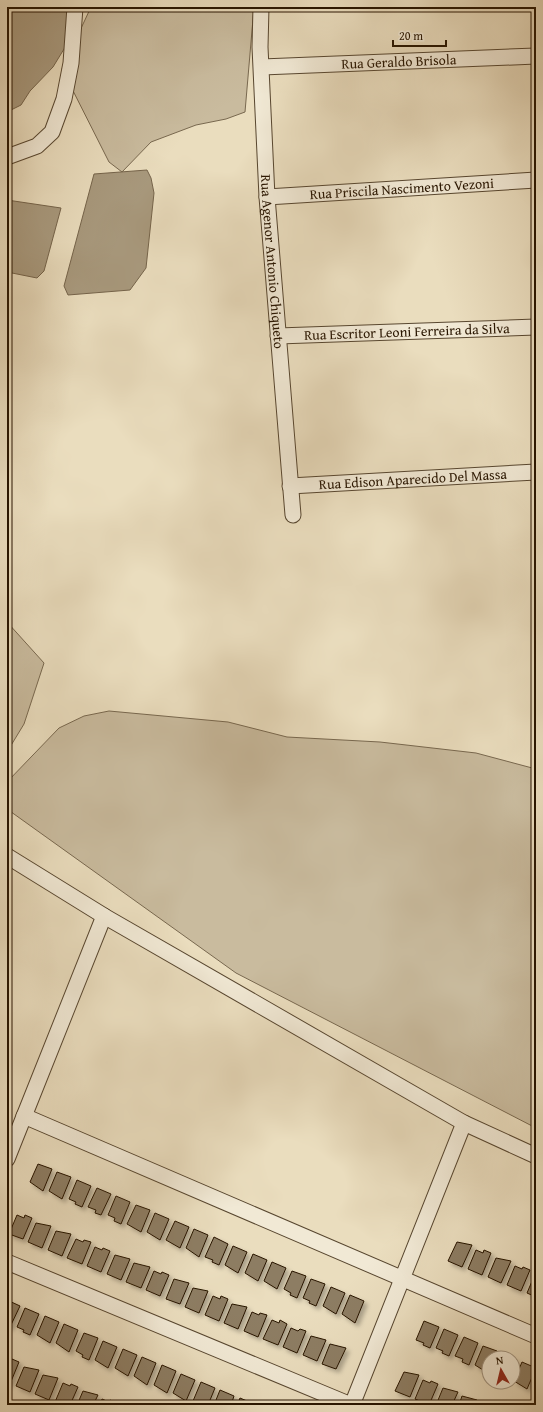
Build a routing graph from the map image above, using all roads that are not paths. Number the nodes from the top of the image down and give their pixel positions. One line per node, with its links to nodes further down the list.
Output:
1 (76, 7): 5 (street)
2 (261, 7): 4 (street, Rua Agenor Antonio Chiqueto)
3 (536, 56): 4 (street, Rua Geraldo Brisola)
4 (262, 68): 7 (street, Rua Agenor Antonio Chiqueto)
5 (7, 157)
6 (536, 180): 7 (street, Rua Priscila Nascimento Vezoni)
7 (267, 197): 9 (street, Rua Agenor Antonio Chiqueto)
8 (536, 327): 9 (street, Rua Escritor Leoni Ferreira da Silva)
9 (278, 336): 11 (street, Rua Agenor Antonio Chiqueto)
10 (536, 472): 11 (street, Rua Edison Aparecido Del Massa)
11 (290, 486): 12 (street, Rua Agenor Antonio Chiqueto)
12 (293, 515)
13 (7, 856): 14 (street)
14 (104, 916): 15 (street); 16 (street)
15 (24, 1116): 18 (street); 20 (street)
16 (464, 1122): 17 (street); 20 (street)
17 (536, 1156)
18 (7, 1159)
19 (7, 1262): 22 (street)
20 (402, 1278): 21 (street); 22 (street)
21 (536, 1336)
22 (351, 1405)

